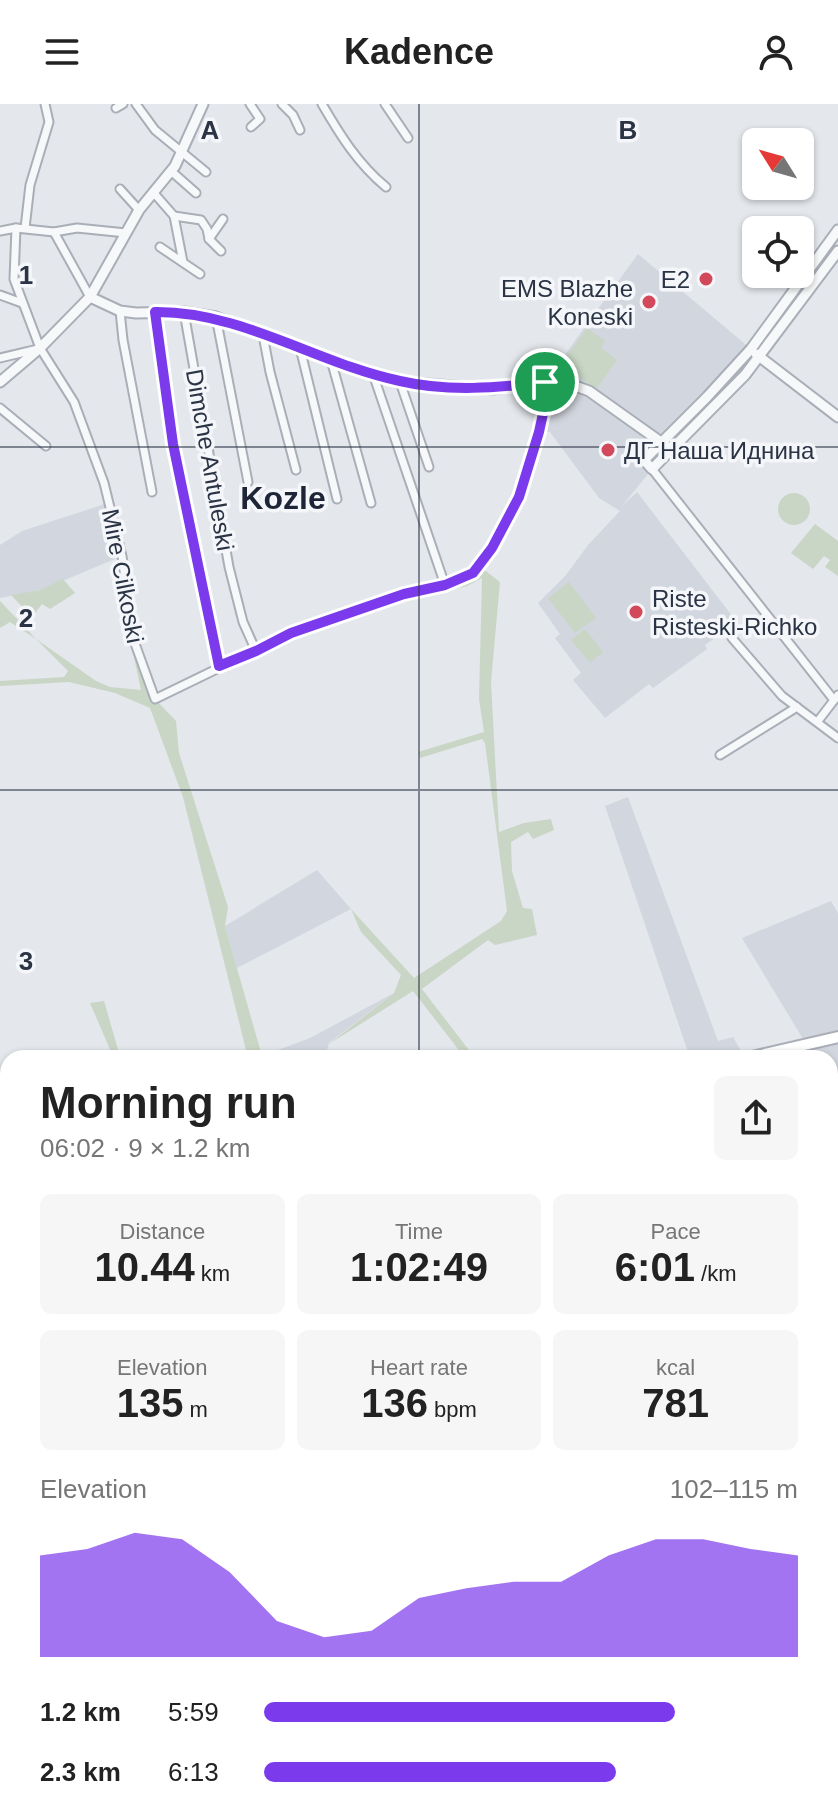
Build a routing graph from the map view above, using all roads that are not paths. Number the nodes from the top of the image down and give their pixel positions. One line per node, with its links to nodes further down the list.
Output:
1 (45, 104): 22 (street)
2 (136, 104): 11 (street)
3 (203, 104): 11 (street)
4 (250, 104): 8 (street)
5 (282, 104): 9 (street)
6 (322, 104): 14 (street)
7 (385, 104): 10 (street)
8 (251, 127)
9 (300, 130)
10 (408, 138)
11 (181, 154): 12 (street); 13 (street)
12 (171, 171): 16 (street); 17 (street)
13 (206, 172)
14 (386, 187)
15 (120, 189): 18 (street)
16 (153, 192): 18 (street); 19 (street)
17 (196, 193)
18 (139, 210): 26 (street)
19 (174, 216): 27 (street); 31 (street)
20 (223, 219): 27 (street)
21 (16, 228): 22 (street); 24 (street); 35 (street, Mire Cilkoski)
22 (25, 228): 25 (street)
23 (838, 230): 43 (street)
24 (0, 231)
25 (54, 232): 26 (street); 34 (street)
26 (126, 233): 34 (street)
27 (209, 239): 29 (street)
28 (160, 247): 31 (street)
29 (221, 251)
30 (838, 251): 44 (street)
31 (183, 262): 32 (street)
32 (200, 274)
33 (0, 295): 35 (street)
34 (90, 297): 36 (street); 41 (street)
35 (22, 303): 41 (street, Mire Cilkoski)
36 (120, 311): 37 (street); 60 (street)
37 (155, 312): 38 (street); 66 (street, Dimche Antuleski)
38 (184, 312): 39 (street); 65 (street, Dimche Antuleski)
39 (216, 317): 40 (street); 59 (street, Dimche Antuleski)
40 (263, 335): 42 (street); 58 (street)
41 (40, 348): 45 (street); 48 (street); 66 (street, Mire Cilkoski)
42 (300, 348): 46 (street); 61 (street)
43 (751, 349): 44 (street); 53 (street)
44 (760, 357): 52 (street); 55 (street)
45 (0, 358)
46 (331, 360): 47 (street); 62 (street)
47 (373, 374): 49 (street); 63 (street)
48 (0, 382)
49 (400, 382): 50 (street); 56 (street)
50 (545, 382): 53 (street); 63 (street, Mire Cilkoski)
51 (0, 408): 54 (street)
52 (838, 417)
53 (662, 441): 55 (street); 57 (street)
54 (46, 446)
55 (672, 450): 57 (street)
56 (429, 467)
57 (652, 469): 67 (street)
58 (296, 470)
59 (248, 482)
60 (152, 492)
61 (337, 499)
62 (371, 503)
63 (445, 585): 65 (street, Mire Cilkoski)
64 (732, 638): 68 (street)
65 (256, 651): 66 (street, Mire Cilkoski)
66 (219, 666)
67 (836, 697): 69 (street)
68 (797, 707): 69 (street); 71 (street)
69 (818, 721): 70 (street)
70 (838, 738)
71 (720, 755)
72 (838, 1037): 73 (main road)
73 (782, 1050)

